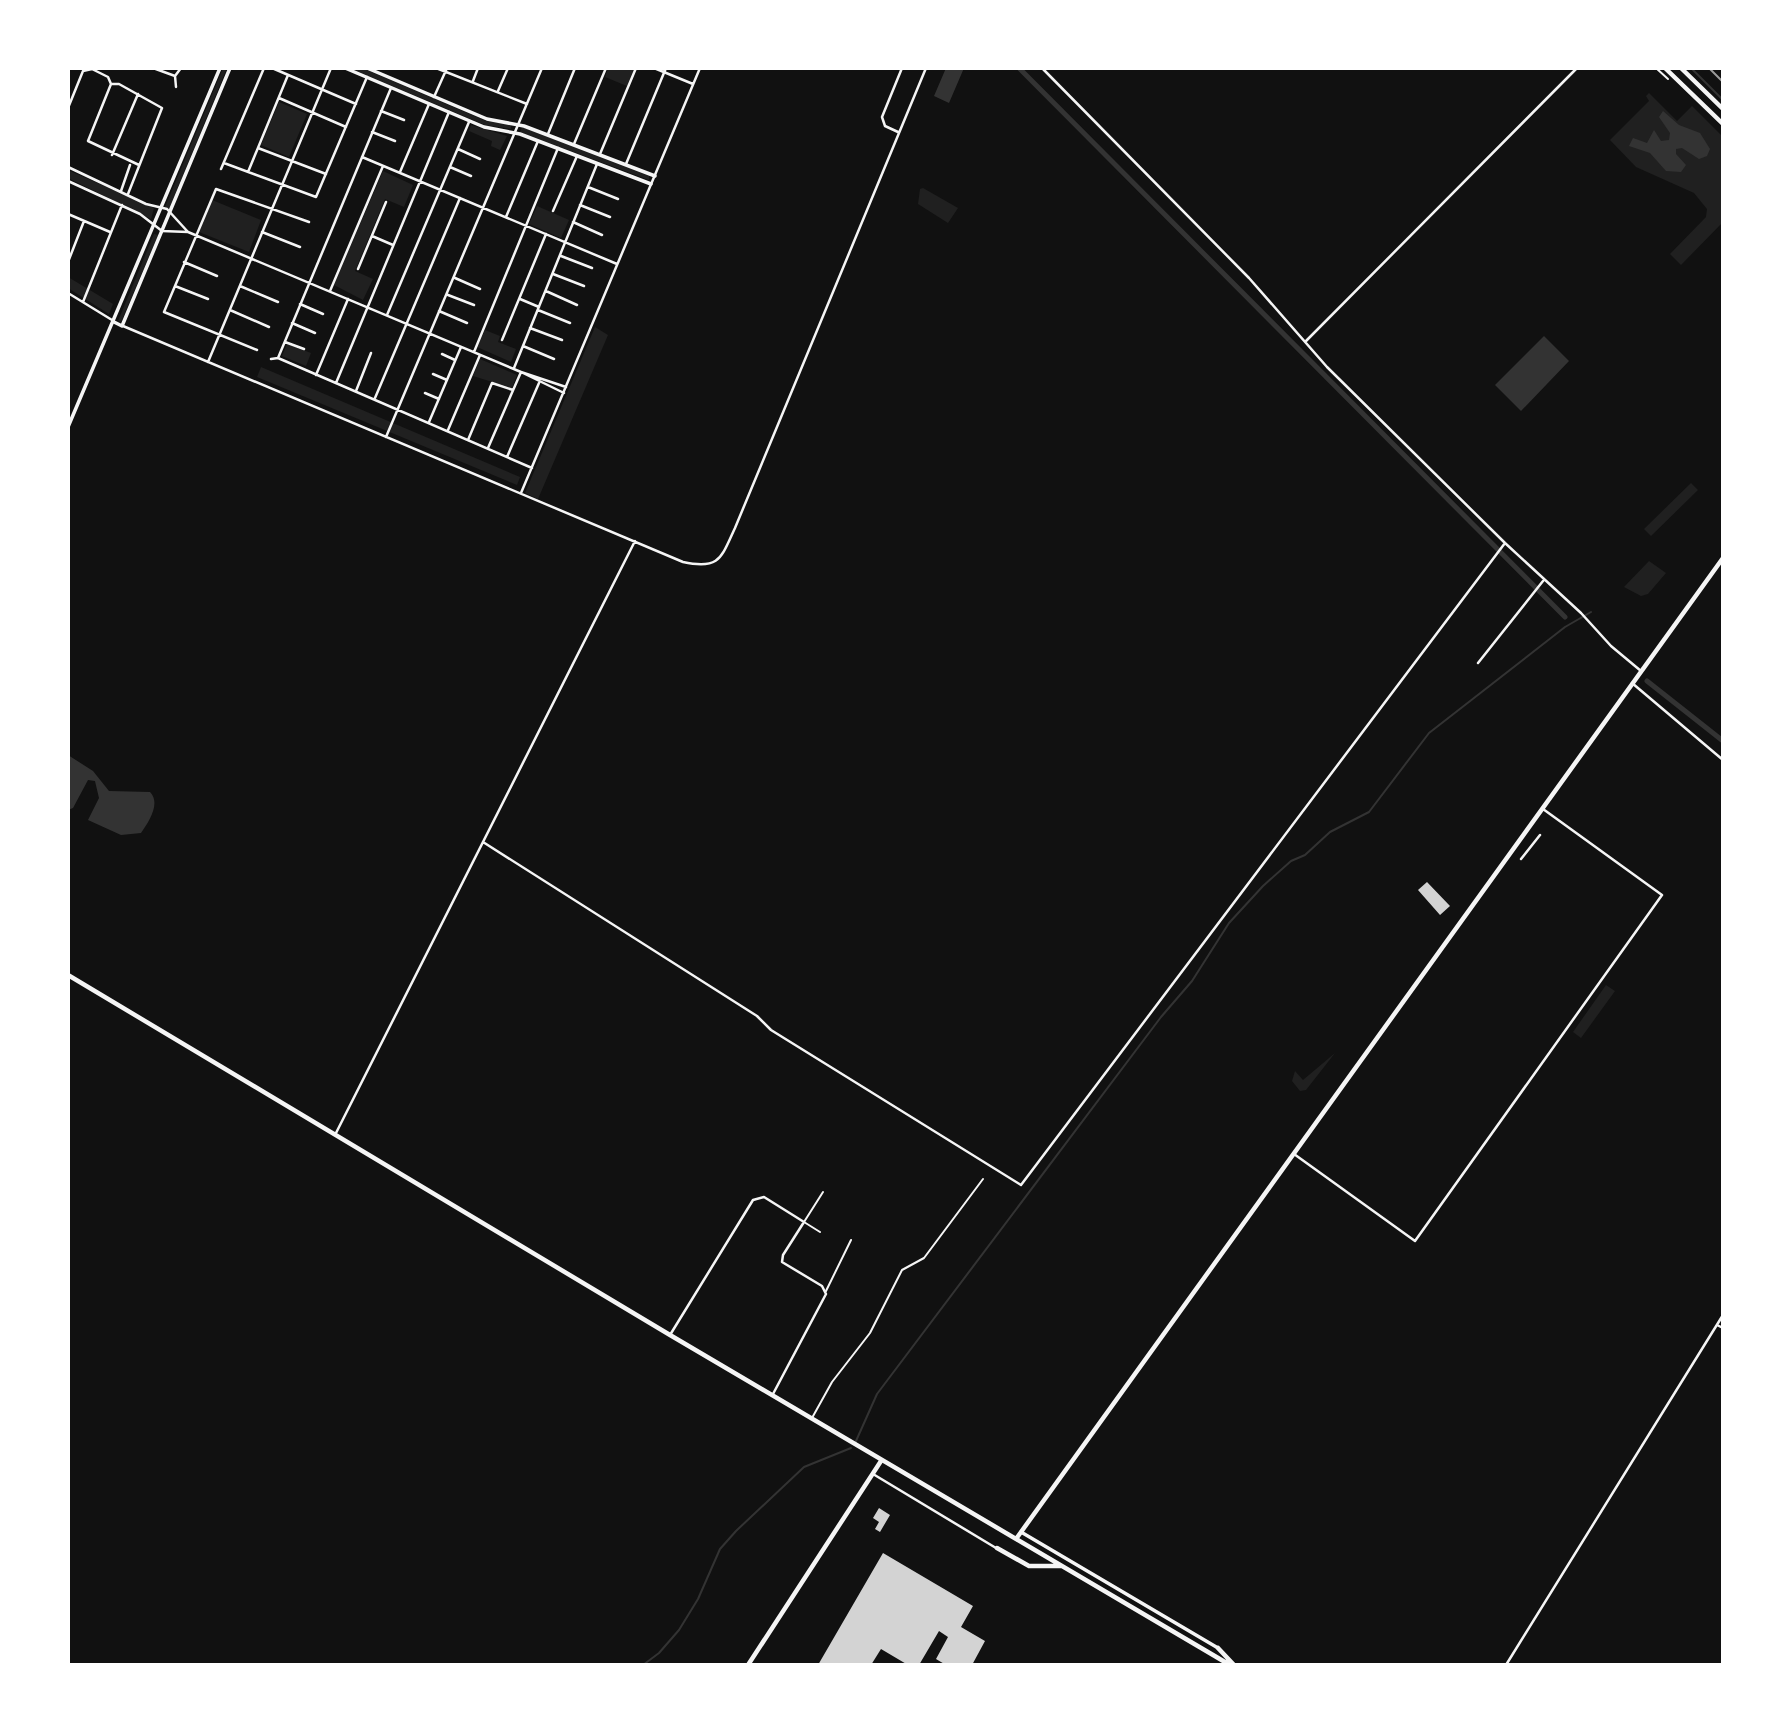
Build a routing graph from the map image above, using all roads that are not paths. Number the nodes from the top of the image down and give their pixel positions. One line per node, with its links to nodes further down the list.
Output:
1 (153, 68): 29 (street)
2 (181, 68): 29 (street)
3 (220, 68): 99 (street)
4 (230, 68): 102 (street)
5 (264, 68): 71 (street)
6 (272, 68): 28 (street)
7 (331, 68): 36 (street)
8 (345, 68): 30 (street)
9 (367, 68): 39 (street)
10 (436, 68): 26 (street)
11 (478, 68): 31 (street)
12 (508, 68): 37 (street)
13 (542, 68): 43 (street)
14 (575, 68): 57 (street)
15 (606, 68): 60 (street)
16 (636, 68): 64 (street)
17 (654, 68): 27 (street)
18 (700, 68): 33 (street)
19 (902, 68): 55 (street)
20 (926, 68): 55 (street)
21 (1042, 68): 170 (street)
22 (1577, 68): 170 (street)
23 (1665, 68): 51 (main road)
24 (1681, 68): 45 (main road)
25 (83, 70): 32 (street); 44 (street)
26 (446, 70): 31 (street); 39 (street)
27 (665, 70): 33 (street); 73 (street)
28 (288, 75): 36 (street); 40 (street)
29 (175, 76): 34 (street)
30 (367, 77): 35 (street); 41 (street)
31 (472, 82): 37 (street)
32 (111, 84): 38 (street); 65 (street)
33 (693, 85): 83 (street)
34 (176, 87)
35 (391, 88): 42 (street); 46 (street)
36 (322, 90): 41 (street); 48 (street)
37 (498, 92): 43 (street)
38 (138, 94): 65 (street); 74 (street)
39 (435, 97): 52 (street)
40 (279, 98): 48 (street); 61 (street)
41 (355, 104): 53 (street)
42 (429, 104): 47 (street); 80 (street)
43 (527, 104): 52 (street)
44 (68, 108)
45 (1723, 109)
46 (381, 111): 49 (street); 54 (street)
47 (449, 112): 50 (street); 86 (street)
48 (313, 113): 53 (street); 69 (street)
49 (404, 120)
50 (470, 121): 56 (street); 63 (street)
51 (1723, 124)
52 (518, 125): 56 (street); 57 (street)
53 (346, 127): 81 (street)
54 (372, 132): 58 (street); 67 (street)
55 (898, 132): 209 (street)
56 (515, 133): 59 (street); 100 (street)
57 (548, 134): 60 (street)
58 (395, 141)
59 (538, 141): 62 (street); 105 (street)
60 (574, 144): 64 (street)
61 (258, 148): 69 (street); 79 (street)
62 (558, 148): 66 (street); 111 (street)
63 (458, 149): 68 (street); 77 (street)
64 (600, 154): 73 (street)
65 (113, 155): 70 (street)
66 (577, 156): 72 (street); 103 (street)
67 (362, 157): 75 (street); 133 (street)
68 (480, 159)
69 (292, 161): 81 (street); 88 (street)
70 (127, 162): 74 (street); 92 (street)
71 (224, 163): 78 (street); 79 (street)
72 (597, 164): 87 (street); 89 (street)
73 (626, 164): 83 (street)
74 (139, 165): 93 (street)
75 (383, 166): 80 (street); 138 (street)
76 (68, 167): 84 (street)
77 (450, 167): 82 (street); 91 (street)
78 (221, 169)
79 (248, 172): 88 (street)
80 (400, 173): 86 (street)
81 (326, 174): 88 (street)
82 (471, 176)
83 (655, 176): 87 (street)
84 (93, 179): 90 (street); 92 (street)
85 (68, 181): 90 (street)
86 (420, 181): 91 (street); 121 (street)
87 (651, 184): 127 (street)
88 (282, 185): 101 (street)
89 (588, 187): 95 (street); 98 (street)
90 (88, 190): 97 (street)
91 (441, 190): 94 (street); 156 (street)
92 (121, 192): 93 (street)
93 (127, 195): 99 (street)
94 (460, 198): 100 (street); 159 (street)
95 (618, 199)
96 (386, 202): 119 (street)
97 (122, 205): 110 (street); 115 (street)
98 (580, 205): 106 (street); 109 (street)
99 (162, 208): 102 (street); 110 (street)
100 (483, 208): 105 (street); 132 (street)
101 (272, 209): 108 (street); 114 (street); 117 (street)
102 (170, 211): 112 (street); 113 (street)
103 (553, 211)
104 (68, 214): 107 (street)
105 (506, 217): 111 (street)
106 (610, 217)
107 (84, 221): 115 (street); 125 (street)
108 (309, 222)
109 (573, 222): 118 (street); 120 (street)
110 (155, 226): 112 (street); 157 (street)
111 (526, 226): 116 (street); 176 (street)
112 (162, 231): 113 (street); 162 (street)
113 (188, 232): 117 (street)
114 (262, 232): 122 (street); 124 (street)
115 (111, 233): 146 (street)
116 (546, 234): 120 (street); 144 (street)
117 (195, 235): 124 (street); 126 (street)
118 (601, 235)
119 (372, 236): 121 (street); 129 (street)
120 (566, 243): 123 (street); 127 (street)
121 (393, 245): 151 (street)
122 (300, 247)
123 (561, 256): 128 (street); 130 (street)
124 (251, 258): 133 (street); 135 (street)
125 (68, 261)
126 (184, 262): 131 (street); 134 (street)
127 (618, 265): 192 (street)
128 (592, 268)
129 (358, 269)
130 (553, 274): 136 (street); 139 (street)
131 (217, 276)
132 (454, 277): 137 (street); 141 (street)
133 (309, 282): 138 (street); 148 (street)
134 (175, 286): 142 (street); 167 (street)
135 (240, 286): 147 (street); 153 (street)
136 (584, 286)
137 (481, 289)
138 (330, 291): 143 (street)
139 (546, 291): 149 (street); 152 (street)
140 (70, 294): 145 (street); 146 (street)
141 (447, 294): 150 (street); 154 (street)
142 (208, 299)
143 (348, 299): 151 (street); 188 (street)
144 (519, 299): 152 (street); 168 (street)
145 (68, 300)
146 (83, 302): 157 (street)
147 (278, 302)
148 (300, 304): 155 (street); 158 (street)
149 (577, 304)
150 (474, 305)
151 (367, 307): 156 (street); 190 (street)
152 (539, 308): 161 (street); 164 (street)
153 (230, 310): 163 (street); 167 (street)
154 (439, 312): 160 (street); 166 (street)
155 (323, 314)
156 (387, 315): 159 (street)
157 (114, 322): 162 (street); 201 (street)
158 (292, 323): 165 (street); 171 (street)
159 (407, 323): 166 (street); 197 (street)
160 (467, 323)
161 (570, 323)
162 (122, 326): 184 (street)
163 (268, 327)
164 (530, 328): 169 (street); 173 (street)
165 (315, 333)
166 (430, 333): 172 (street); 199 (street)
167 (220, 335): 175 (street); 184 (street)
168 (502, 340)
169 (562, 340)
170 (1306, 341): 210 (street)
171 (285, 342): 174 (street); 180 (street)
172 (461, 346): 176 (street); 183 (street)
173 (523, 346): 182 (street); 185 (street)
174 (304, 349)
175 (257, 350)
176 (474, 352): 179 (street)
177 (371, 353): 194 (street)
178 (442, 354): 183 (street)
179 (480, 355): 185 (street); 202 (street)
180 (278, 358): 181 (street); 188 (street)
181 (271, 359)
182 (554, 359)
183 (455, 360): 189 (street)
184 (208, 362): 203 (street)
185 (513, 369): 186 (street)
186 (521, 372): 191 (street); 192 (street); 193 (street)
187 (433, 374): 189 (street)
188 (316, 375): 190 (street)
189 (447, 380): 198 (street)
190 (336, 383): 194 (street)
191 (539, 383): 196 (street); 206 (street)
192 (566, 387): 196 (street)
193 (513, 390): 204 (street); 205 (street)
194 (356, 391): 197 (street)
195 (425, 393): 198 (street)
196 (564, 393): 207 (street)
197 (375, 399): 199 (street)
198 (439, 399): 200 (street)
199 (398, 409): 200 (street); 203 (street)
200 (429, 422): 202 (street)
201 (68, 427)
202 (448, 430): 204 (street)
203 (386, 437): 208 (street)
204 (468, 440): 205 (street)
205 (488, 448): 206 (street)
206 (508, 457): 207 (street)
207 (532, 468): 208 (street)
208 (521, 493): 209 (street)
209 (635, 541): 219 (street)
210 (1505, 543): 212 (street); 219 (street)
211 (1723, 558): 214 (main road)
212 (1544, 580): 213 (street); 214 (street)
213 (1478, 663)
214 (1641, 671): 215 (main road)
215 (1632, 682): 216 (street); 217 (main road)
216 (1723, 760)
217 (1542, 809): 223 (main road); 223 (street)
218 (1540, 835): 220 (street)
219 (483, 842): 222 (street)
220 (1521, 859)
221 (68, 975): 222 (main road)
222 (335, 1135): 233 (main road)
223 (1294, 1154): 238 (main road)
224 (983, 1179): 235 (lane)
225 (823, 1192): 226 (lane)
226 (804, 1222): 227 (lane); 229 (street); 233 (street)
227 (820, 1232)
228 (851, 1240): 229 (lane)
229 (826, 1291): 234 (street)
230 (1723, 1315): 231 (street)
231 (1717, 1325): 232 (street); 245 (street)
232 (1723, 1328)
233 (670, 1335): 234 (main road)
234 (772, 1396): 235 (main road)
235 (811, 1419): 236 (main road)
236 (881, 1461): 237 (main road); 239 (main road)
237 (873, 1474): 240 (street); 243 (main road)
238 (1021, 1532): 239 (main road); 242 (street)
239 (1016, 1539): 241 (main road)
240 (997, 1548): 241 (main road)
241 (1062, 1566): 244 (main road)
242 (1218, 1648): 244 (main road)
243 (748, 1665)
244 (1232, 1665)
245 (1506, 1665)

